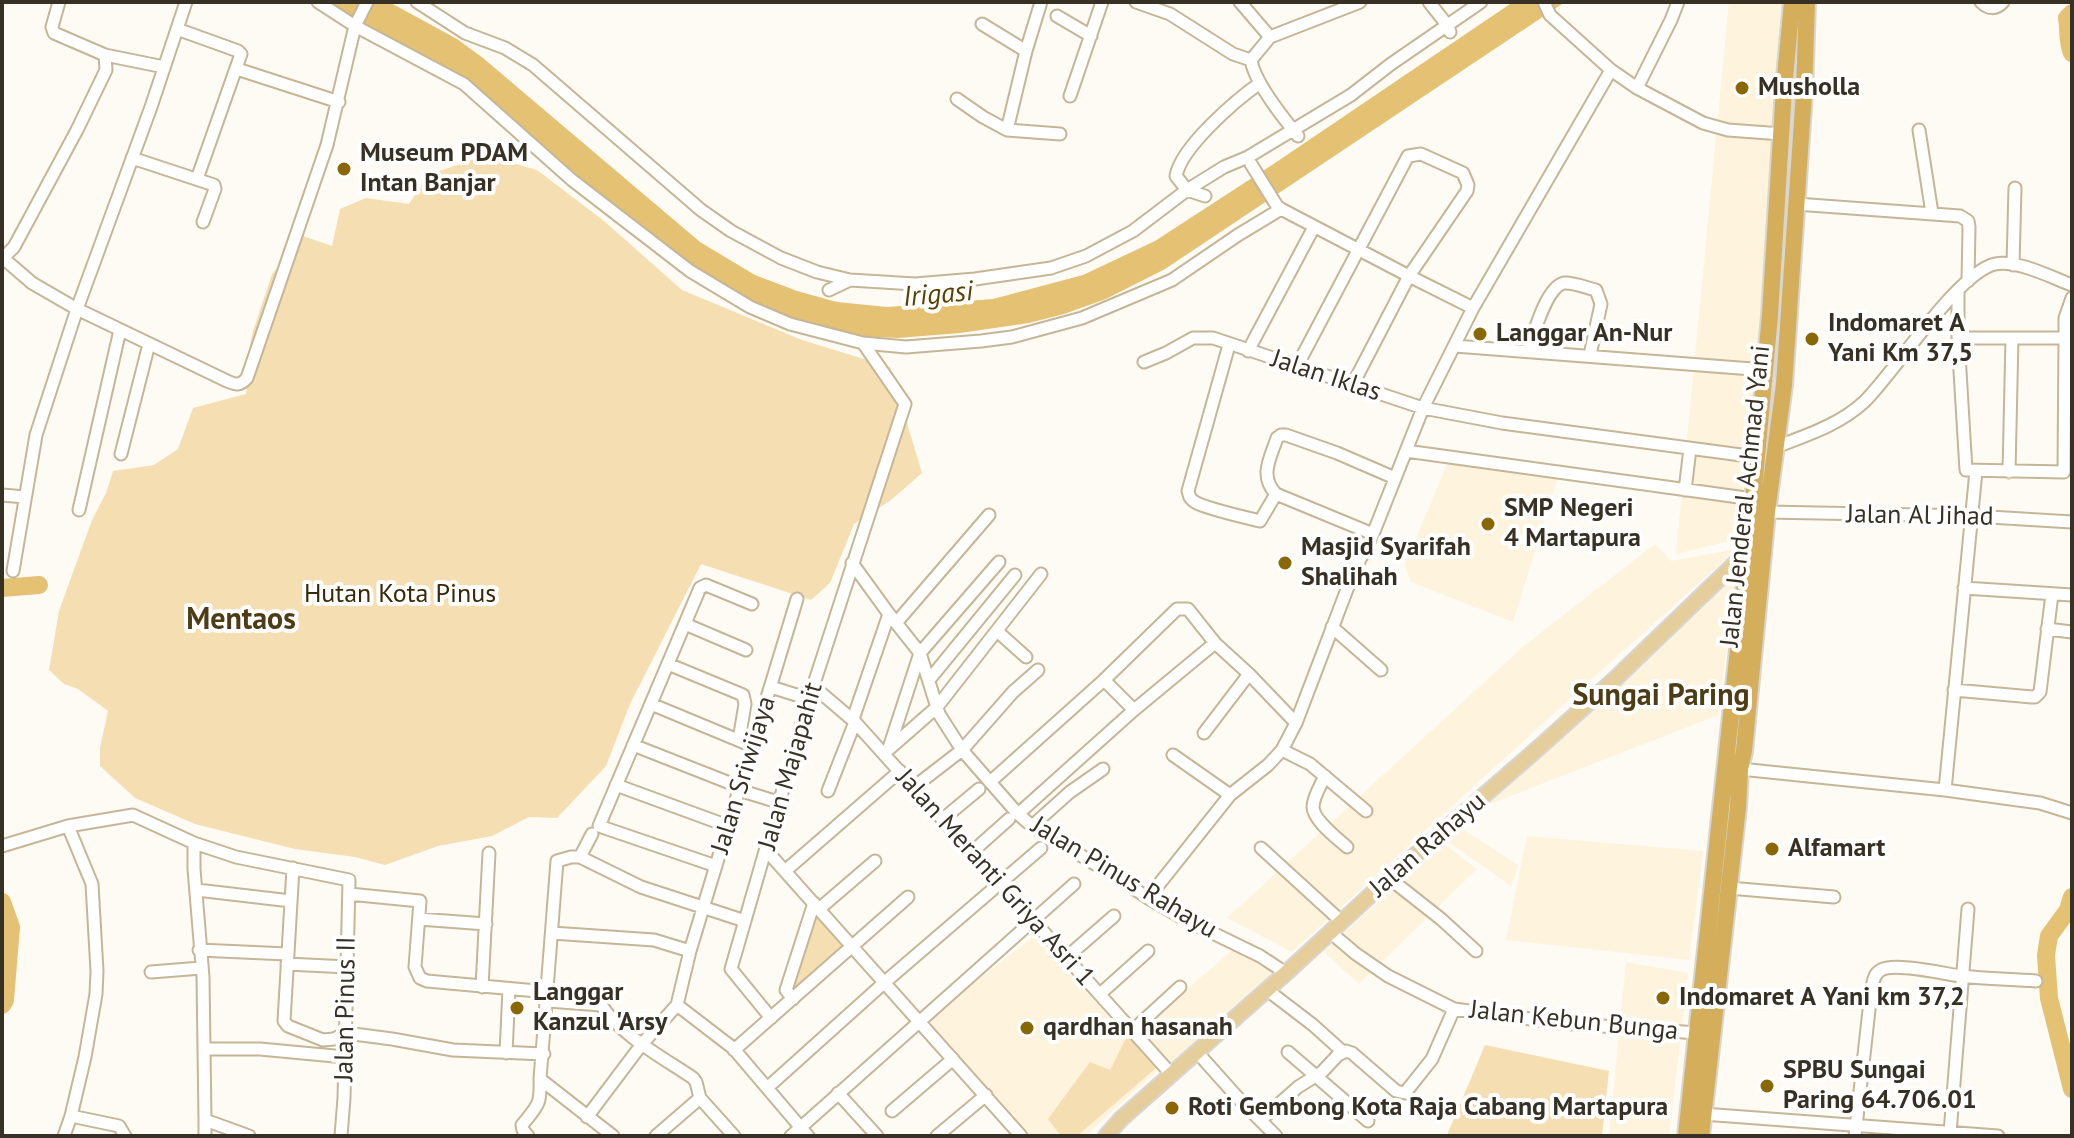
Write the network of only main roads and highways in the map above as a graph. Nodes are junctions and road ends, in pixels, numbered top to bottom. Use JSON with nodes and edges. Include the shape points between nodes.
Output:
{"nodes":[{"id":1,"x":1792,"y":2,"type":"edge"},
{"id":2,"x":1807,"y":2,"type":"edge"},
{"id":3,"x":1770,"y":315,"type":"junction"},
{"id":4,"x":1789,"y":316,"type":"junction"},
{"id":5,"x":1767,"y":350,"type":"junction"},
{"id":6,"x":1786,"y":352,"type":"junction"},
{"id":7,"x":1748,"y":551,"type":"junction"},
{"id":8,"x":1744,"y":666,"type":"junction"},
{"id":9,"x":1741,"y":696,"type":"junction"},
{"id":10,"x":1106,"y":1136,"type":"edge"},
{"id":11,"x":1686,"y":1136,"type":"edge"},
{"id":12,"x":1701,"y":1136,"type":"edge"}],
"edges":[{"from":1,"to":3,"type":"highway","name":"Jalan Jenderal Achmad Yani"},
{"from":2,"to":4,"type":"highway","name":"Jalan Jenderal Achmad Yani"},
{"from":3,"to":4,"type":"highway"},
{"from":3,"to":5,"type":"highway","name":"Jalan Jenderal Achmad Yani"},
{"from":4,"to":6,"type":"highway","name":"Jalan Jenderal Achmad Yani"},
{"from":5,"to":6,"type":"highway"},
{"from":5,"to":7,"type":"highway","name":"Jalan Jenderal Achmad Yani"},
{"from":6,"to":8,"type":"highway","name":"Jalan Jenderal Achmad Yani"},
{"from":7,"to":8,"type":"highway","name":"Jalan Jenderal Achmad Yani"},
{"from":7,"to":10,"type":"main road","name":"Jalan Rahayu","via":[[1615,679]]},
{"from":8,"to":9,"type":"highway","name":"Jalan Jenderal Achmad Yani"},
{"from":9,"to":11,"type":"highway","name":"Jalan Jenderal Achmad Yani"},
{"from":9,"to":12,"type":"highway","name":"Jalan Jenderal Achmad Yani","via":[[1744,751]]}]}
